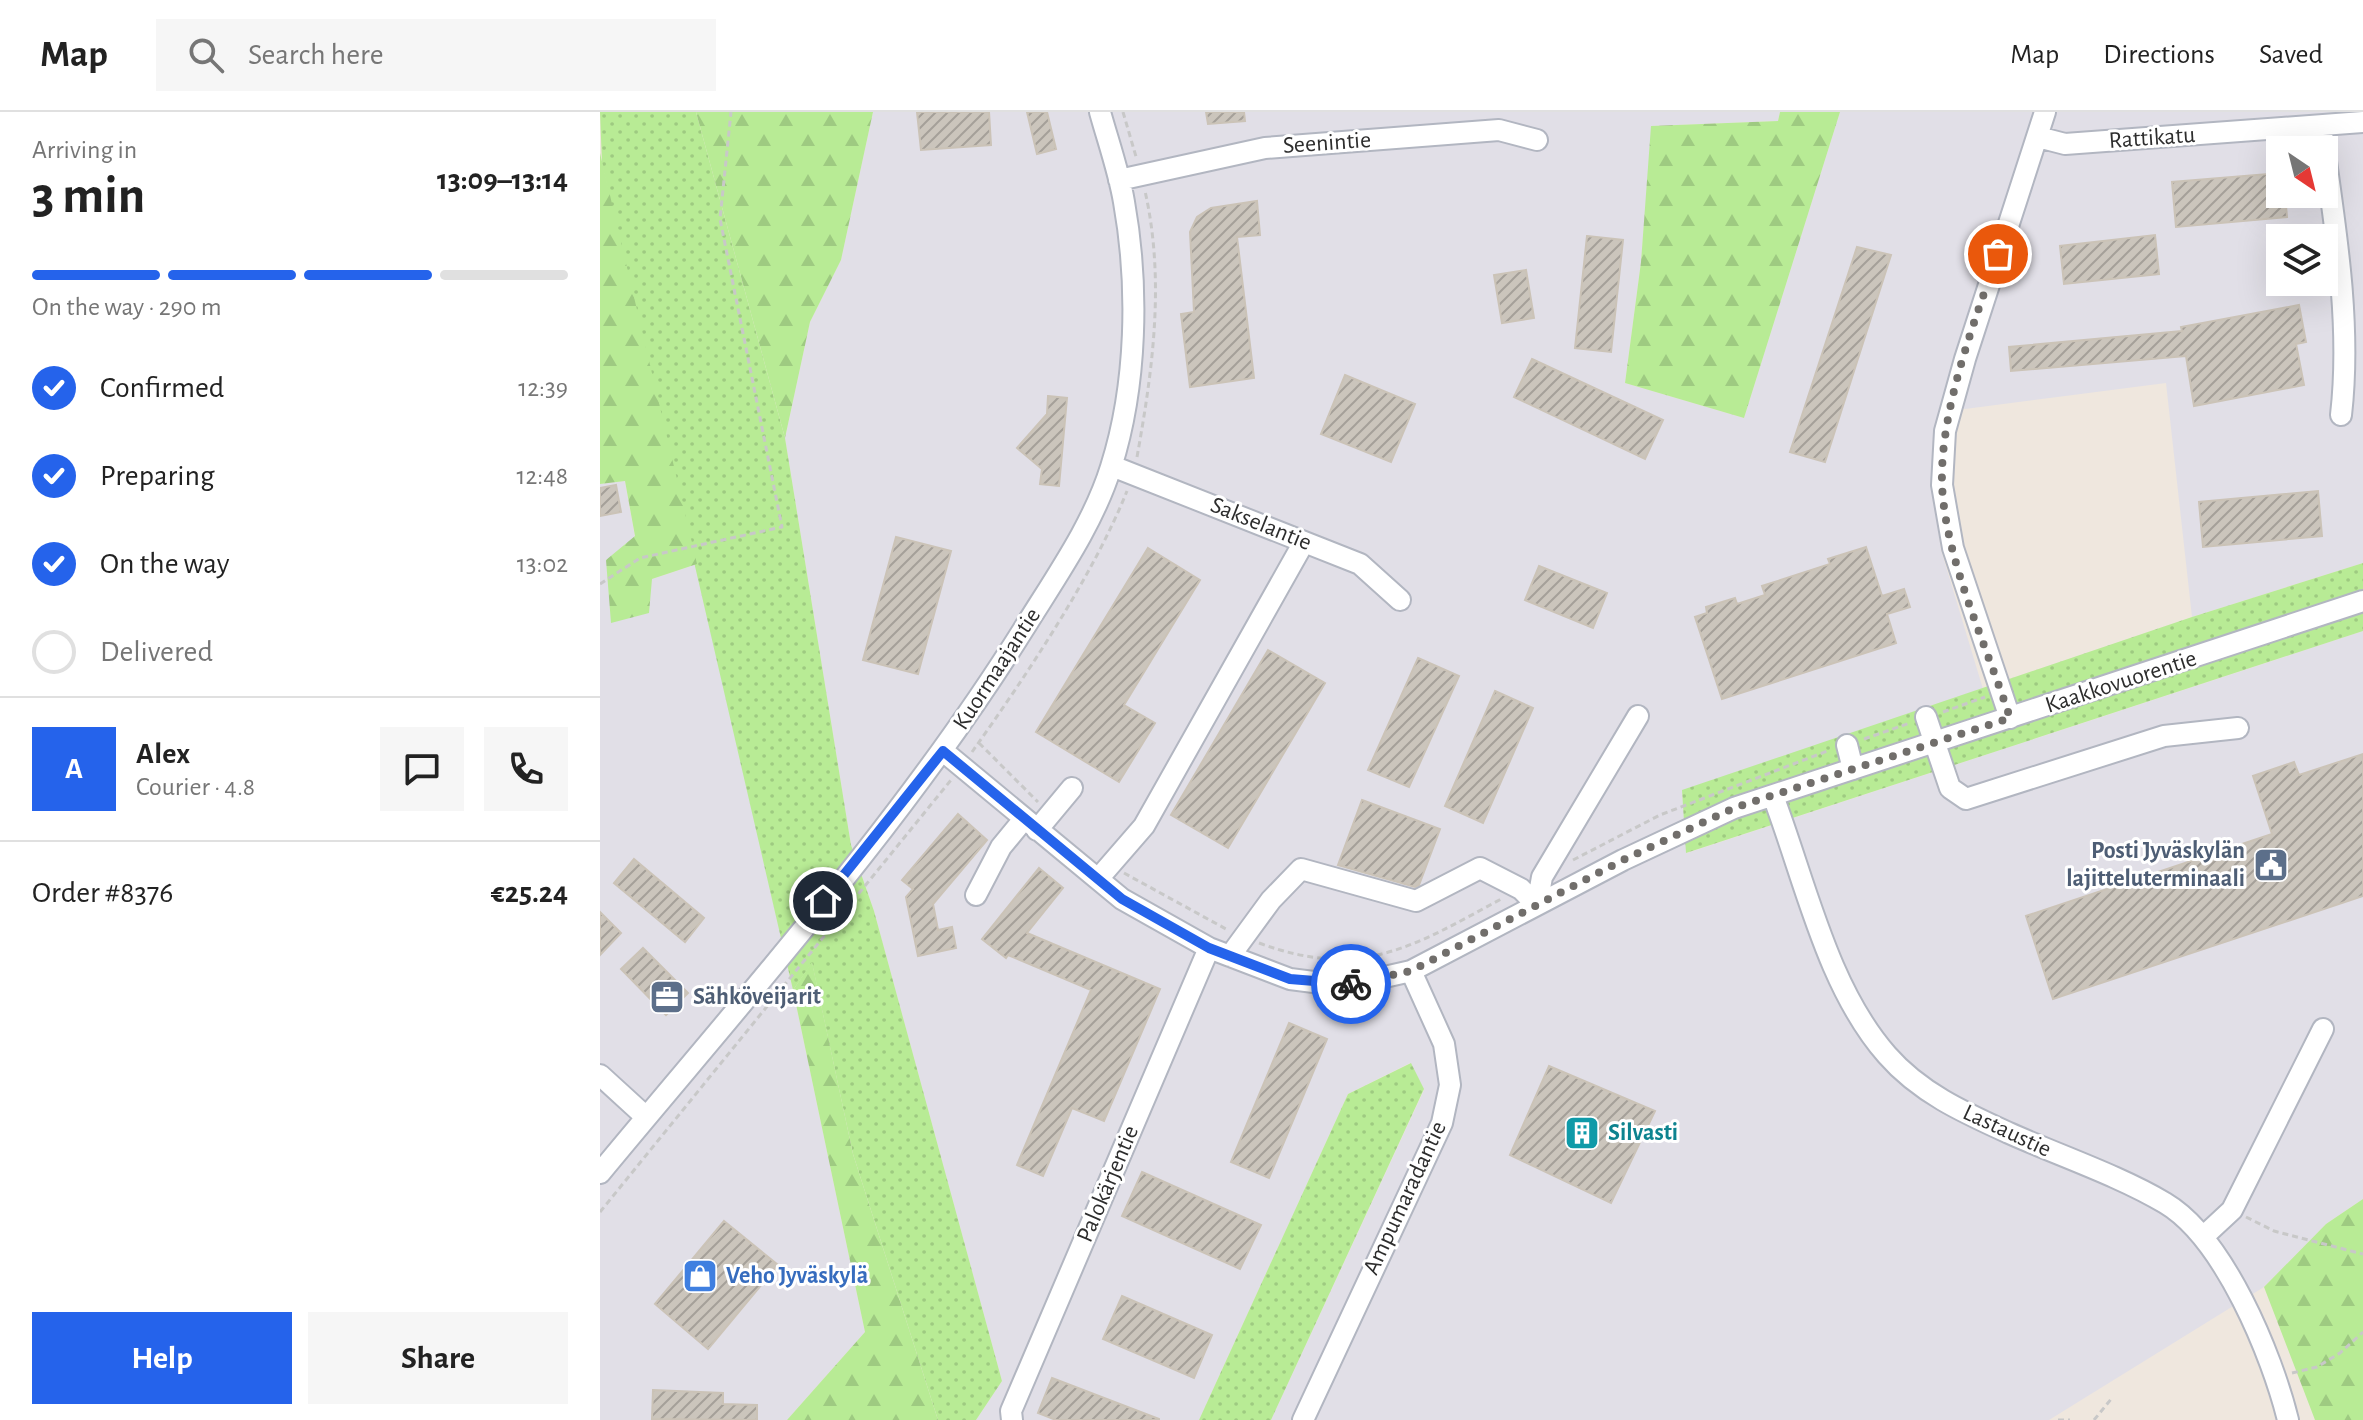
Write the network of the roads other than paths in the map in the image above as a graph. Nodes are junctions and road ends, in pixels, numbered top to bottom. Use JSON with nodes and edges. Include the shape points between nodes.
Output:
{"nodes":[{"id":1,"x":1100,"y":112,"type":"edge"},
{"id":2,"x":2045,"y":112,"type":"edge"},
{"id":3,"x":2363,"y":122,"type":"edge"},
{"id":4,"x":2321,"y":126,"type":"junction"},
{"id":5,"x":2038,"y":137,"type":"junction"},
{"id":6,"x":1537,"y":140,"type":"dead end"},
{"id":7,"x":1119,"y":180,"type":"junction"},
{"id":8,"x":2341,"y":415,"type":"dead end"},
{"id":9,"x":1112,"y":466,"type":"junction"},
{"id":10,"x":1304,"y":542,"type":"junction"},
{"id":11,"x":1400,"y":600,"type":"dead end"},
{"id":12,"x":2363,"y":601,"type":"edge"},
{"id":13,"x":1638,"y":716,"type":"dead end"},
{"id":14,"x":1926,"y":717,"type":"road end"},
{"id":15,"x":2010,"y":718,"type":"junction"},
{"id":16,"x":2238,"y":728,"type":"dead end"},
{"id":17,"x":1935,"y":742,"type":"junction"},
{"id":18,"x":1847,"y":745,"type":"road end"},
{"id":19,"x":943,"y":751,"type":"junction"},
{"id":20,"x":1853,"y":769,"type":"junction"},
{"id":21,"x":1072,"y":788,"type":"dead end"},
{"id":22,"x":1773,"y":796,"type":"junction"},
{"id":23,"x":1038,"y":822,"type":"junction"},
{"id":24,"x":1104,"y":872,"type":"junction"},
{"id":25,"x":976,"y":895,"type":"dead end"},
{"id":26,"x":1537,"y":905,"type":"junction"},
{"id":27,"x":1209,"y":948,"type":"junction"},
{"id":28,"x":1230,"y":956,"type":"junction"},
{"id":29,"x":1411,"y":971,"type":"junction"},
{"id":30,"x":2323,"y":1029,"type":"dead end"},
{"id":31,"x":600,"y":1075,"type":"edge"},
{"id":32,"x":646,"y":1117,"type":"junction"},
{"id":33,"x":600,"y":1173,"type":"edge"},
{"id":34,"x":2204,"y":1236,"type":"junction"},
{"id":35,"x":1012,"y":1420,"type":"edge"},
{"id":36,"x":1303,"y":1420,"type":"edge"},
{"id":37,"x":2288,"y":1420,"type":"edge"}],
"edges":[{"from":1,"to":7,"type":"street","name":"Kuormaajantie"},
{"from":2,"to":5,"type":"street"},
{"from":3,"to":4,"type":"street","name":"Rattikatu"},
{"from":4,"to":5,"type":"street","name":"Rattikatu","via":[[2065,144]]},
{"from":4,"to":8,"type":"street","via":[[2345,378]]},
{"from":5,"to":15,"type":"street","via":[[1945,431],[1942,485],[1953,548]]},
{"from":6,"to":7,"type":"street","name":"Seenintie","via":[[1499,130],[1265,148]]},
{"from":7,"to":9,"type":"street","name":"Kuormaajantie","via":[[1132,293],[1124,402]]},
{"from":9,"to":10,"type":"street","name":"Sakselantie"},
{"from":9,"to":19,"type":"street","name":"Kuormaajantie","via":[[1092,516],[1052,584]]},
{"from":10,"to":11,"type":"street","name":"Sakselantie","via":[[1360,564]]},
{"from":10,"to":24,"type":"street","via":[[1144,826]]},
{"from":12,"to":15,"type":"street","name":"Kaakkovuorentie"},
{"from":13,"to":26,"type":"street","via":[[1542,877]]},
{"from":14,"to":17,"type":"street"},
{"from":15,"to":17,"type":"street","name":"Kaakkovuorentie"},
{"from":16,"to":17,"type":"street","via":[[2164,736],[1966,799],[1950,788]]},
{"from":17,"to":20,"type":"street","name":"Kaakkovuorentie"},
{"from":18,"to":20,"type":"street"},
{"from":19,"to":23,"type":"street","name":"Kaakkovuorentie"},
{"from":19,"to":32,"type":"street","name":"Kuormaajantie"},
{"from":20,"to":22,"type":"street","name":"Kaakkovuorentie"},
{"from":21,"to":23,"type":"street"},
{"from":22,"to":26,"type":"street","name":"Kaakkovuorentie","via":[[1697,824]]},
{"from":22,"to":34,"type":"street","name":"Lastaustie","via":[[1835,970],[1860,1022],[1889,1057],[1962,1112],[2166,1203]]},
{"from":23,"to":24,"type":"street","name":"Kaakkovuorentie"},
{"from":23,"to":25,"type":"street","via":[[1001,847]]},
{"from":24,"to":27,"type":"street","name":"Kaakkovuorentie","via":[[1122,899]]},
{"from":26,"to":28,"type":"street","via":[[1521,889],[1480,868],[1416,901],[1301,869]]},
{"from":26,"to":29,"type":"street","name":"Kaakkovuorentie"},
{"from":27,"to":28,"type":"street","name":"Kaakkovuorentie"},
{"from":27,"to":35,"type":"street","name":"Palokärjentie","via":[[1011,1411]]},
{"from":28,"to":29,"type":"street","name":"Kaakkovuorentie","via":[[1290,979],[1345,986]]},
{"from":29,"to":36,"type":"street","name":"Ampumaradantie","via":[[1444,1044],[1450,1085],[1442,1123]]},
{"from":30,"to":34,"type":"street","via":[[2232,1210]]},
{"from":31,"to":32,"type":"street"},
{"from":32,"to":33,"type":"street","name":"Kuormaajantie"},
{"from":34,"to":37,"type":"street","name":"Lastaustie","via":[[2278,1378]]}]}
